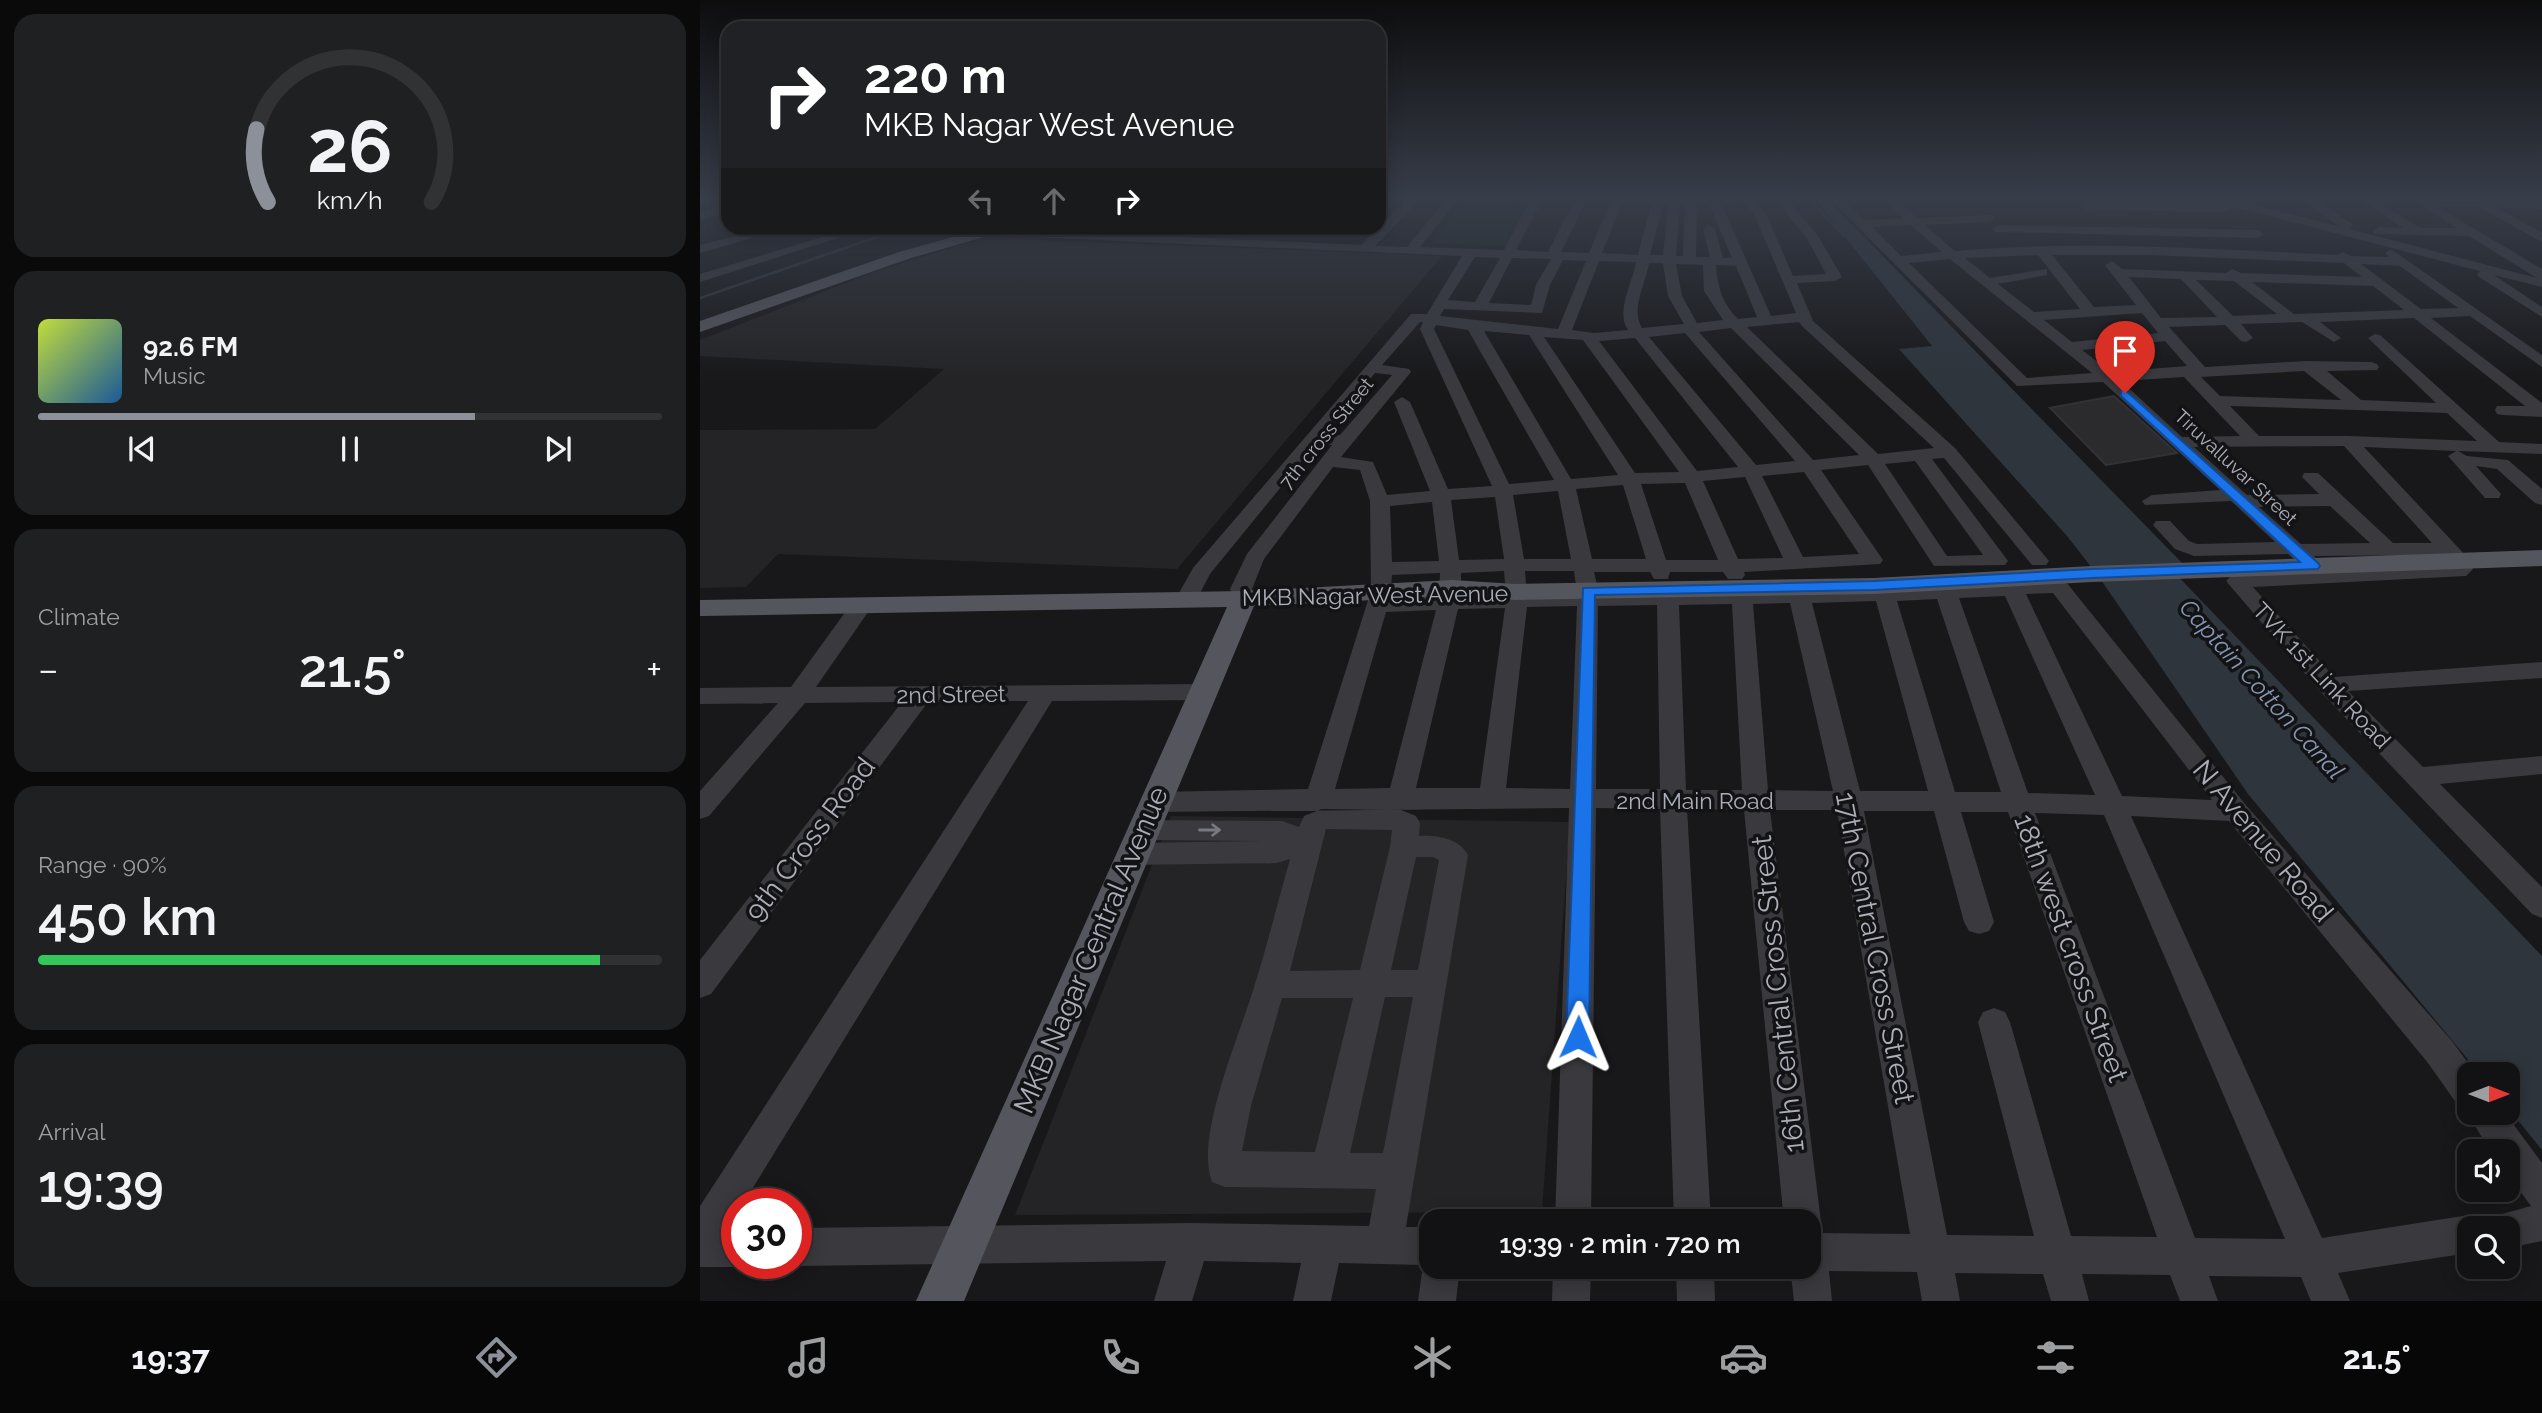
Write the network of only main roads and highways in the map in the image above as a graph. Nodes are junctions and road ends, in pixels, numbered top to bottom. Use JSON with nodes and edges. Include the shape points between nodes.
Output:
{"nodes":[{"id":1,"x":892,"y":260,"type":"edge"},
{"id":2,"x":700,"y":324,"type":"edge"},
{"id":3,"x":2538,"y":561,"type":"edge"},
{"id":4,"x":1244,"y":599,"type":"junction"},
{"id":5,"x":700,"y":608,"type":"edge"},
{"id":6,"x":940,"y":1301,"type":"edge"}],
"edges":[{"from":1,"to":2,"type":"main road"},
{"from":3,"to":4,"type":"main road","name":"MKB Nagar West Avenue","via":[[2301,555],[2202,570],[1756,594],[1667,596],[1586,586],[1516,597],[1450,585]]},
{"from":4,"to":5,"type":"main road","name":"MKB Nagar West Avenue"},
{"from":4,"to":6,"type":"main road","name":"MKB Nagar Central Avenue"}]}
